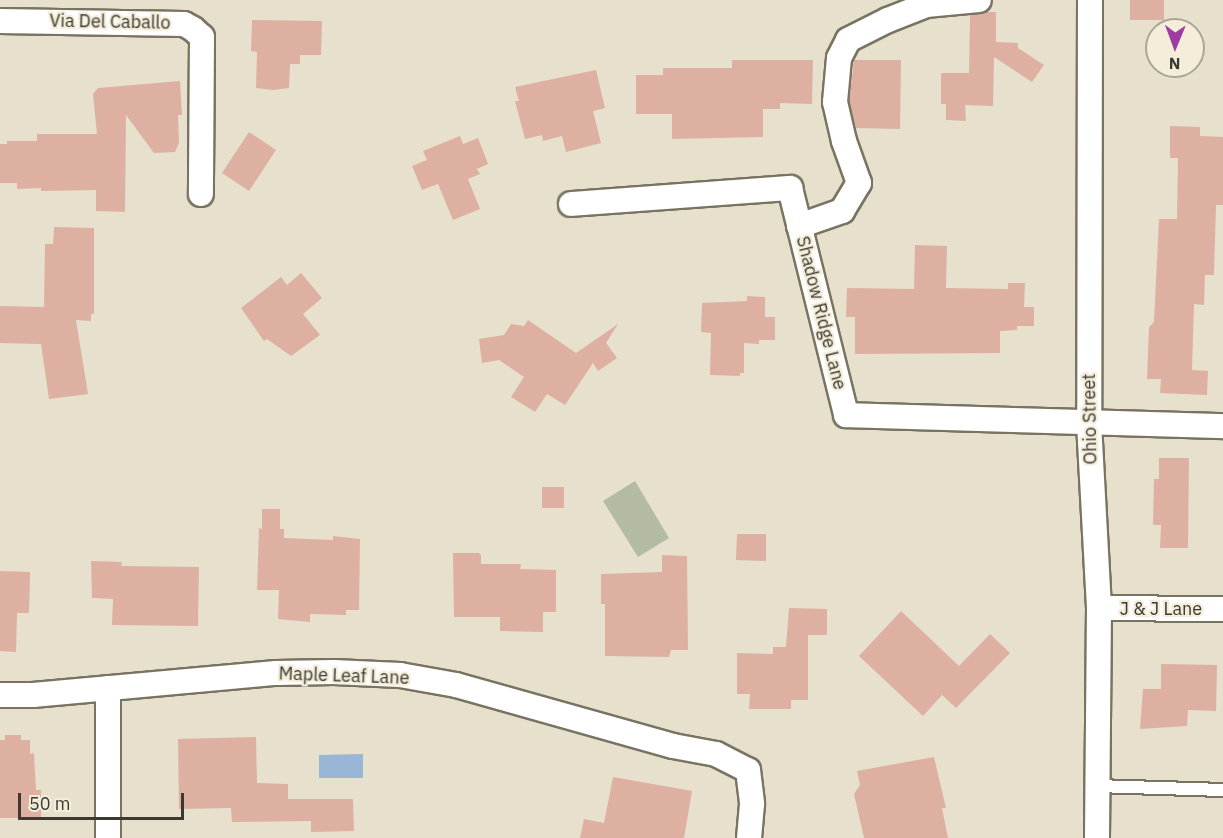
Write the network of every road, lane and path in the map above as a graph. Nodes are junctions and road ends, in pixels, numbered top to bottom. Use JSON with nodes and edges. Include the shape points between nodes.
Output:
{"nodes":[{"id":1,"x":979,"y":0,"type":"edge"},
{"id":2,"x":1090,"y":0,"type":"edge"},
{"id":3,"x":0,"y":21,"type":"edge"},
{"id":4,"x":201,"y":194,"type":"dead end"},
{"id":5,"x":571,"y":204,"type":"dead end"},
{"id":6,"x":799,"y":226,"type":"junction"},
{"id":7,"x":1089,"y":423,"type":"junction"},
{"id":8,"x":1223,"y":426,"type":"edge"},
{"id":9,"x":1099,"y":609,"type":"junction"},
{"id":10,"x":1223,"y":609,"type":"edge"},
{"id":11,"x":108,"y":688,"type":"junction"},
{"id":12,"x":0,"y":694,"type":"edge"},
{"id":13,"x":1096,"y":786,"type":"junction"},
{"id":14,"x":1223,"y":790,"type":"edge"},
{"id":15,"x":108,"y":838,"type":"edge"},
{"id":16,"x":749,"y":838,"type":"edge"},
{"id":17,"x":1097,"y":838,"type":"edge"}],
"edges":[{"from":1,"to":6,"type":"street","via":[[926,5],[848,40],[839,58],[835,102],[859,183],[842,212]]},
{"from":2,"to":7,"type":"street","name":"Ohio Street"},
{"from":3,"to":4,"type":"street","name":"Via Del Caballo","via":[[184,24],[193,29],[202,37]]},
{"from":5,"to":6,"type":"street","name":"Shadow Ridge Lane","via":[[790,188]]},
{"from":6,"to":7,"type":"street","name":"Shadow Ridge Lane","via":[[846,415]]},
{"from":7,"to":8,"type":"street"},
{"from":7,"to":9,"type":"street","name":"Ohio Street"},
{"from":9,"to":10,"type":"street","name":"J & J Lane"},
{"from":9,"to":13,"type":"street","name":"Ohio Street"},
{"from":11,"to":12,"type":"street","name":"Maple Leaf Lane"},
{"from":11,"to":15,"type":"street"},
{"from":11,"to":16,"type":"street","name":"Maple Leaf Lane","via":[[276,673],[334,672],[400,675],[456,685],[673,746],[716,754],[748,770],[752,804]]},
{"from":13,"to":14,"type":"lane"},
{"from":13,"to":17,"type":"street","name":"Ohio Street"}]}
